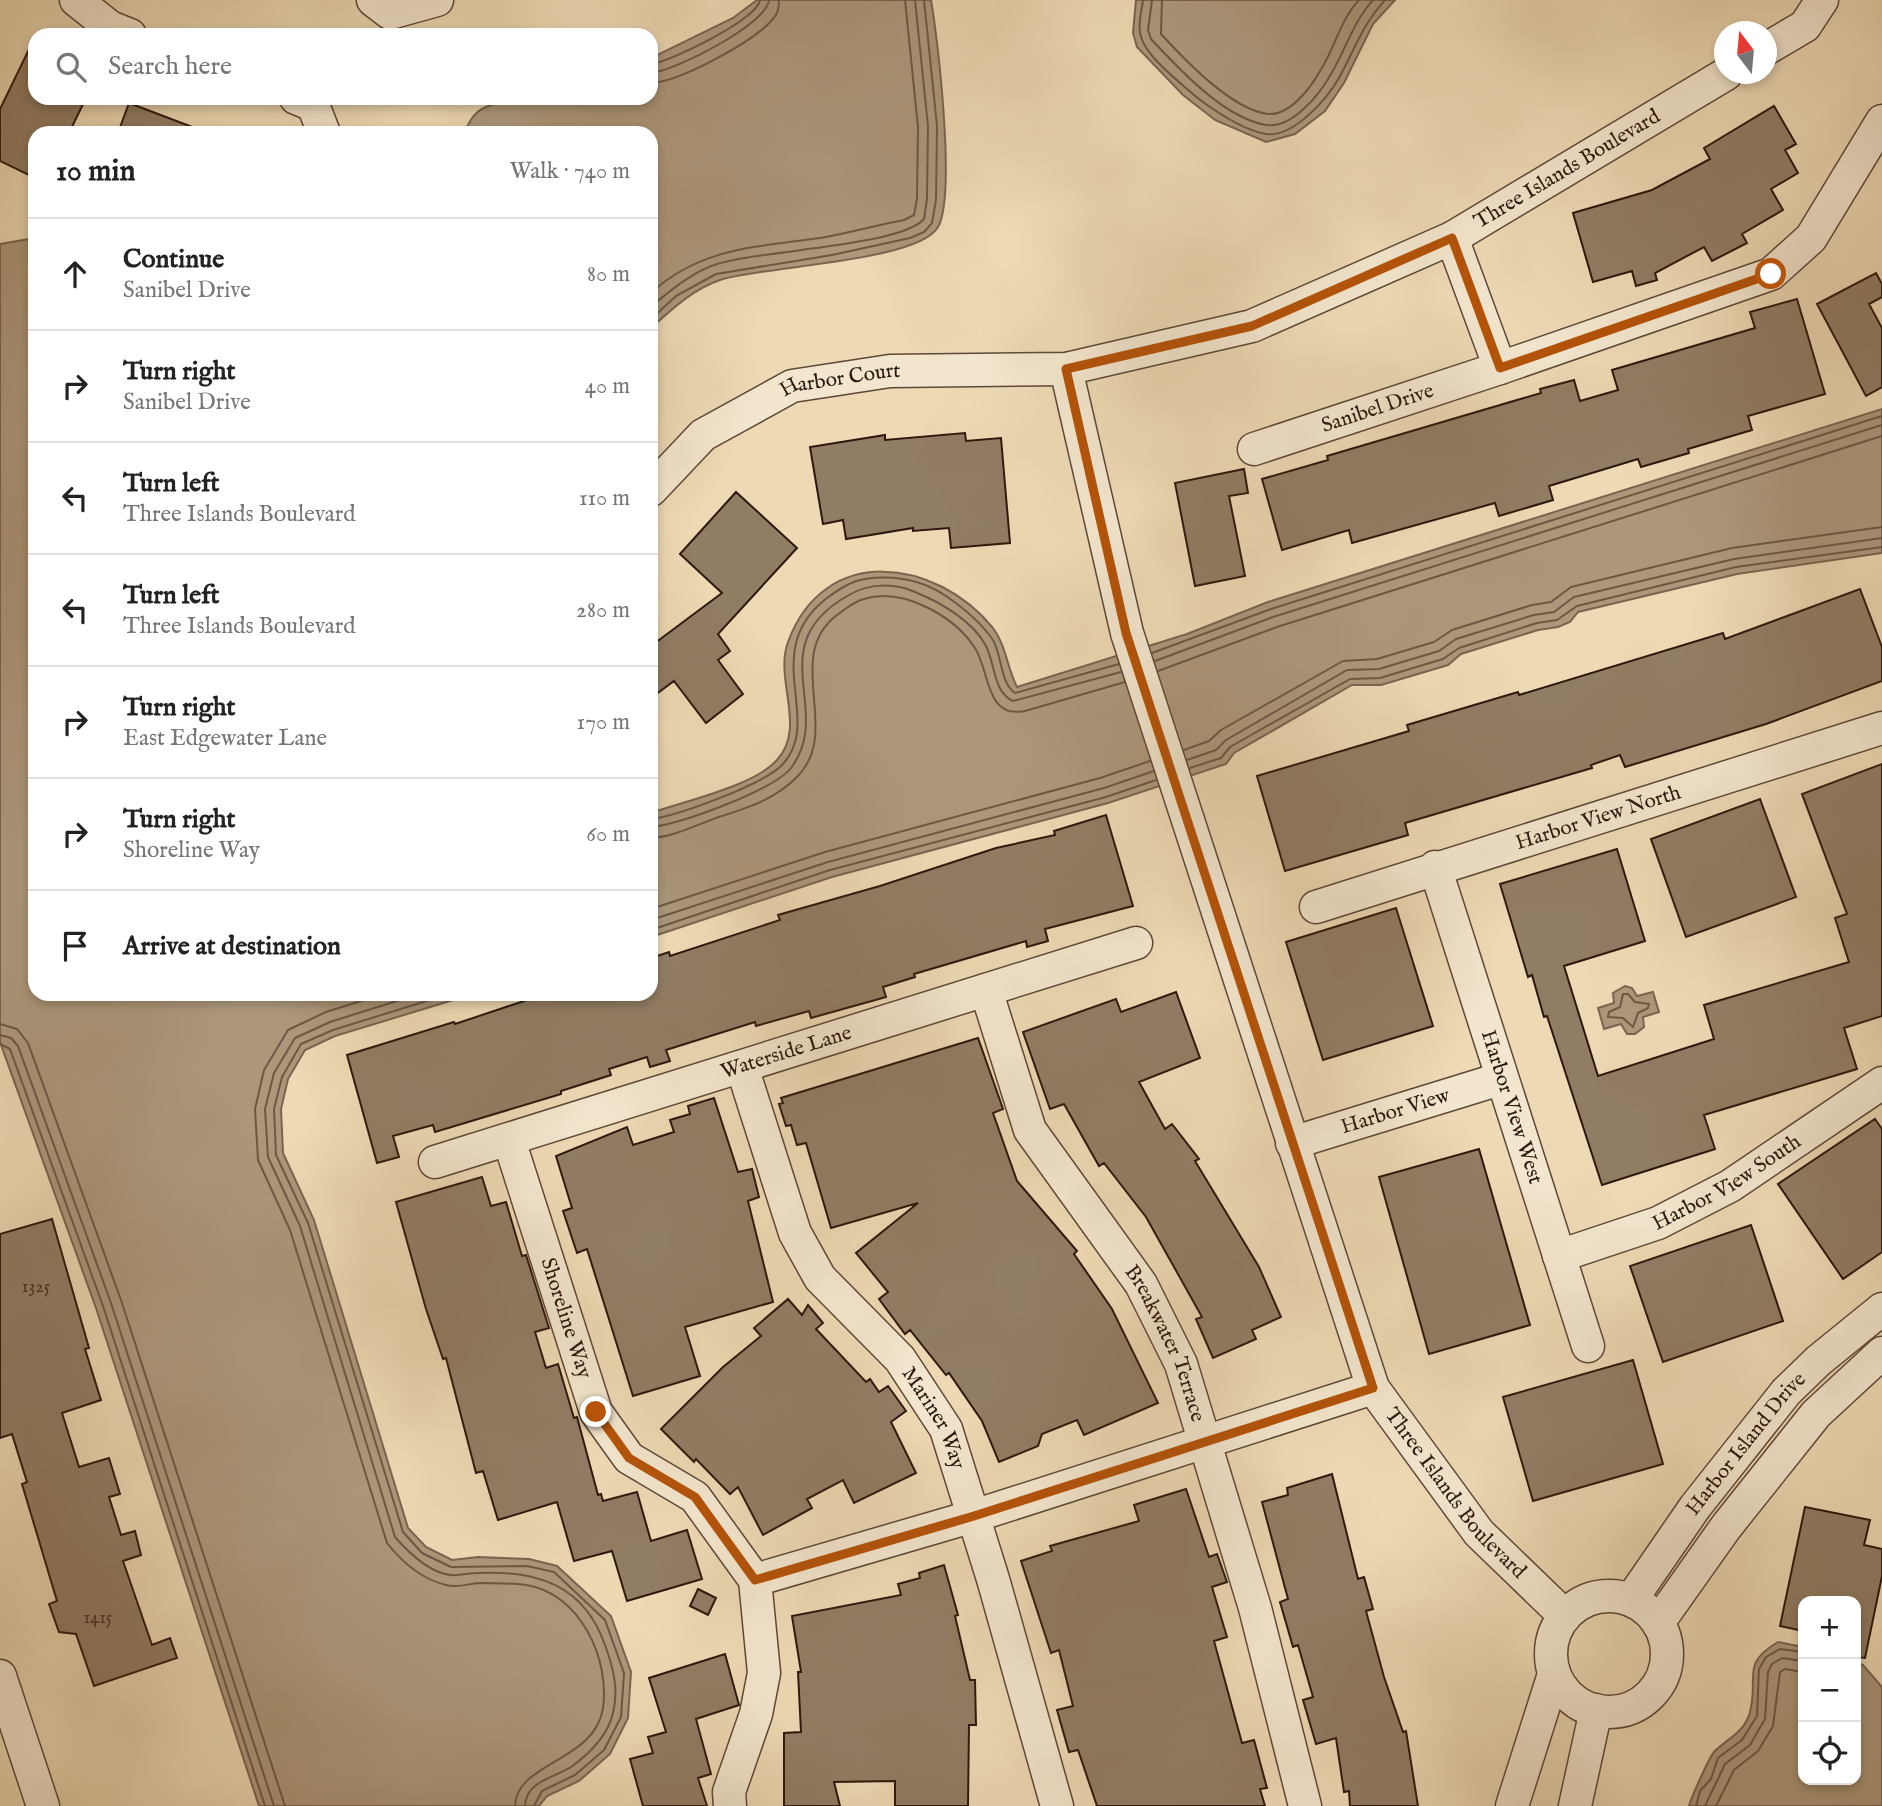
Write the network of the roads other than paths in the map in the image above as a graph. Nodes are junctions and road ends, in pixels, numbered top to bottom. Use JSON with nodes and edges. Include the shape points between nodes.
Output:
{"nodes":[{"id":1,"x":76,"y":0,"type":"edge"},
{"id":2,"x":373,"y":0,"type":"edge"},
{"id":3,"x":438,"y":0,"type":"edge"},
{"id":4,"x":1822,"y":0,"type":"edge"},
{"id":5,"x":112,"y":28,"type":"edge"},
{"id":6,"x":1777,"y":43,"type":"edge"},
{"id":7,"x":1714,"y":81,"type":"edge"},
{"id":8,"x":313,"y":105,"type":"edge"},
{"id":9,"x":1882,"y":121,"type":"edge"},
{"id":10,"x":321,"y":126,"type":"edge"},
{"id":11,"x":1452,"y":238,"type":"junction"},
{"id":12,"x":1500,"y":368,"type":"junction"},
{"id":13,"x":1066,"y":369,"type":"junction"},
{"id":14,"x":1254,"y":449,"type":"dead end"},
{"id":15,"x":658,"y":483,"type":"edge"},
{"id":16,"x":1882,"y":728,"type":"edge"},
{"id":17,"x":1435,"y":867,"type":"junction"},
{"id":18,"x":1316,"y":907,"type":"dead end"},
{"id":19,"x":1136,"y":943,"type":"dead end"},
{"id":20,"x":986,"y":990,"type":"junction"},
{"id":21,"x":742,"y":1067,"type":"junction"},
{"id":22,"x":1500,"y":1079,"type":"junction"},
{"id":23,"x":1882,"y":1083,"type":"edge"},
{"id":24,"x":509,"y":1140,"type":"junction"},
{"id":25,"x":1292,"y":1143,"type":"junction"},
{"id":26,"x":435,"y":1163,"type":"dead end"},
{"id":27,"x":1559,"y":1256,"type":"junction"},
{"id":28,"x":1882,"y":1309,"type":"edge"},
{"id":29,"x":1588,"y":1346,"type":"dead end"},
{"id":30,"x":1882,"y":1353,"type":"edge"},
{"id":31,"x":1373,"y":1388,"type":"junction"},
{"id":32,"x":1203,"y":1441,"type":"junction"},
{"id":33,"x":974,"y":1516,"type":"junction"},
{"id":34,"x":755,"y":1580,"type":"junction"},
{"id":35,"x":1631,"y":1600,"type":"junction"},
{"id":36,"x":1565,"y":1616,"type":"junction"},
{"id":37,"x":1658,"y":1623,"type":"junction"},
{"id":38,"x":1554,"y":1674,"type":"junction"},
{"id":39,"x":0,"y":1676,"type":"edge"},
{"id":40,"x":1596,"y":1710,"type":"junction"},
{"id":41,"x":43,"y":1806,"type":"edge"},
{"id":42,"x":730,"y":1806,"type":"edge"},
{"id":43,"x":1057,"y":1806,"type":"edge"},
{"id":44,"x":1305,"y":1806,"type":"edge"},
{"id":45,"x":1512,"y":1806,"type":"edge"},
{"id":46,"x":1575,"y":1806,"type":"edge"}],
"edges":[{"from":1,"to":5,"type":"street"},
{"from":2,"to":3,"type":"street","via":[[390,13]]},
{"from":4,"to":6,"type":"street","via":[[1805,26]]},
{"from":7,"to":11,"type":"street","name":"Three Islands Boulevard"},
{"from":8,"to":10,"type":"street"},
{"from":9,"to":12,"type":"street","name":"Sanibel Drive","via":[[1811,238],[1771,274]]},
{"from":11,"to":12,"type":"street"},
{"from":11,"to":13,"type":"street","name":"Three Islands Boulevard","via":[[1252,326]]},
{"from":12,"to":14,"type":"street","name":"Sanibel Drive"},
{"from":13,"to":15,"type":"street","name":"Harbor Court","via":[[890,370],[792,386],[703,435]]},
{"from":13,"to":25,"type":"street","name":"Three Islands Boulevard","via":[[1126,633]]},
{"from":16,"to":17,"type":"street","name":"Harbor View North"},
{"from":17,"to":18,"type":"street","name":"Harbor View North"},
{"from":17,"to":22,"type":"street","name":"Harbor View West"},
{"from":19,"to":20,"type":"street","name":"Waterside Lane"},
{"from":20,"to":21,"type":"street","name":"Waterside Lane"},
{"from":20,"to":32,"type":"street","name":"Breakwater Terrace","via":[[1030,1130],[1141,1284],[1181,1364]]},
{"from":21,"to":24,"type":"street","name":"Waterside Lane"},
{"from":21,"to":33,"type":"street","name":"Mariner Way","via":[[795,1233],[820,1278],[900,1359],[946,1429]]},
{"from":22,"to":25,"type":"street","name":"Harbor View"},
{"from":22,"to":27,"type":"street","name":"Harbor View West"},
{"from":23,"to":27,"type":"street","name":"Harbor View South","via":[[1730,1186],[1658,1223]]},
{"from":24,"to":26,"type":"street","name":"Waterside Lane"},
{"from":24,"to":34,"type":"street","name":"Shoreline Way","via":[[596,1412],[629,1458],[695,1497]]},
{"from":25,"to":31,"type":"street","name":"Three Islands Boulevard"},
{"from":27,"to":29,"type":"street","name":"Harbor View West"},
{"from":28,"to":35,"type":"street","name":"Harbor Island Drive","via":[[1786,1392],[1695,1507]]},
{"from":30,"to":37,"type":"street","name":"Harbor Island Drive","via":[[1816,1414],[1726,1527]]},
{"from":31,"to":32,"type":"street"},
{"from":31,"to":36,"type":"street","name":"Three Islands Boulevard","via":[[1479,1534]]},
{"from":32,"to":33,"type":"street"},
{"from":32,"to":44,"type":"street","name":"Breakwater Terrace","via":[[1255,1608]]},
{"from":33,"to":34,"type":"street"},
{"from":33,"to":43,"type":"street","name":"Mariner Way"},
{"from":34,"to":42,"type":"street","via":[[764,1673],[756,1714],[729,1792]]},
{"from":35,"to":36,"type":"street","via":[[1596,1597]]},
{"from":35,"to":37,"type":"street"},
{"from":36,"to":38,"type":"street","via":[[1551,1643]]},
{"from":37,"to":40,"type":"street","via":[[1666,1642],[1661,1680],[1634,1706]]},
{"from":38,"to":40,"type":"street","via":[[1571,1697]]},
{"from":38,"to":45,"type":"street"},
{"from":39,"to":41,"type":"street"},
{"from":40,"to":46,"type":"street"}]}
